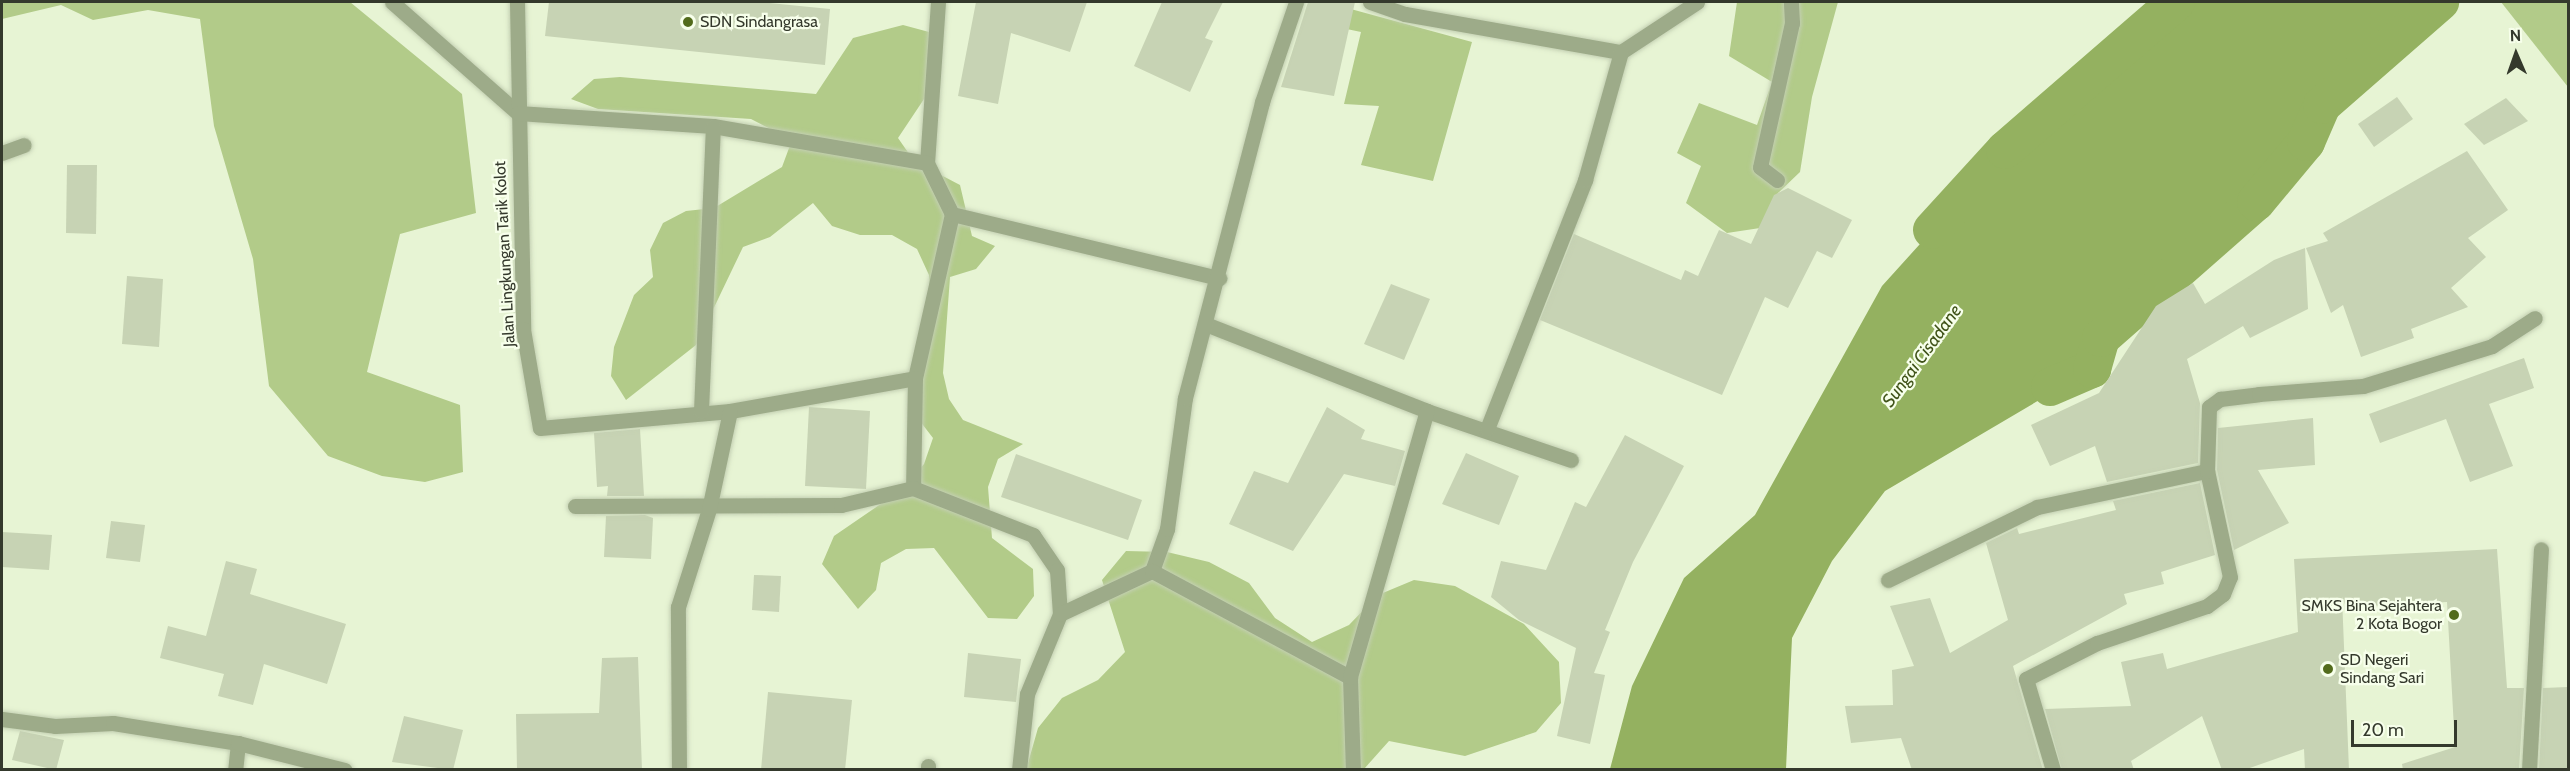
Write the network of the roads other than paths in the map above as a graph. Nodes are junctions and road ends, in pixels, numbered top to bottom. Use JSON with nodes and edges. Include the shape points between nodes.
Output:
{"nodes":[{"id":1,"x":392,"y":2,"type":"edge"},
{"id":2,"x":517,"y":2,"type":"edge"},
{"id":3,"x":938,"y":2,"type":"edge"},
{"id":4,"x":1296,"y":2,"type":"edge"},
{"id":5,"x":1370,"y":2,"type":"edge"},
{"id":6,"x":1697,"y":2,"type":"edge"},
{"id":7,"x":1791,"y":2,"type":"edge"},
{"id":8,"x":1621,"y":52,"type":"junction"},
{"id":9,"x":518,"y":113,"type":"junction"},
{"id":10,"x":712,"y":126,"type":"junction"},
{"id":11,"x":24,"y":146,"type":"dead end"},
{"id":12,"x":2,"y":153,"type":"edge"},
{"id":13,"x":927,"y":162,"type":"junction"},
{"id":14,"x":1777,"y":180,"type":"dead end"},
{"id":15,"x":952,"y":214,"type":"junction"},
{"id":16,"x":1219,"y":278,"type":"junction"},
{"id":17,"x":2535,"y":318,"type":"dead end"},
{"id":18,"x":1208,"y":325,"type":"junction"},
{"id":19,"x":915,"y":378,"type":"junction"},
{"id":20,"x":701,"y":411,"type":"junction"},
{"id":21,"x":730,"y":411,"type":"junction"},
{"id":22,"x":1427,"y":411,"type":"junction"},
{"id":23,"x":1487,"y":429,"type":"junction"},
{"id":24,"x":1571,"y":460,"type":"dead end"},
{"id":25,"x":2206,"y":471,"type":"junction"},
{"id":26,"x":913,"y":488,"type":"junction"},
{"id":27,"x":575,"y":506,"type":"dead end"},
{"id":28,"x":709,"y":509,"type":"junction"},
{"id":29,"x":2541,"y":549,"type":"dead end"},
{"id":30,"x":1152,"y":571,"type":"junction"},
{"id":31,"x":1888,"y":580,"type":"dead end"},
{"id":32,"x":1060,"y":614,"type":"junction"},
{"id":33,"x":1350,"y":677,"type":"junction"},
{"id":34,"x":2,"y":719,"type":"edge"},
{"id":35,"x":238,"y":743,"type":"junction"},
{"id":36,"x":235,"y":770,"type":"edge"},
{"id":37,"x":345,"y":770,"type":"edge"},
{"id":38,"x":679,"y":770,"type":"edge"},
{"id":39,"x":1019,"y":770,"type":"edge"},
{"id":40,"x":1353,"y":770,"type":"edge"},
{"id":41,"x":2053,"y":770,"type":"edge"},
{"id":42,"x":2529,"y":770,"type":"edge"}],
"edges":[{"from":1,"to":9,"type":"street"},
{"from":2,"to":9,"type":"street","name":"Jalan Lingkungan Tarik Kolot"},
{"from":3,"to":13,"type":"street"},
{"from":4,"to":16,"type":"street","via":[[1262,102]]},
{"from":5,"to":8,"type":"street","via":[[1405,14]]},
{"from":6,"to":8,"type":"street"},
{"from":7,"to":14,"type":"street","via":[[1792,23],[1760,166]]},
{"from":8,"to":23,"type":"street","via":[[1585,180]]},
{"from":9,"to":10,"type":"street"},
{"from":9,"to":20,"type":"street","name":"Jalan Lingkungan Tarik Kolot","via":[[523,329],[540,428]]},
{"from":10,"to":13,"type":"street"},
{"from":10,"to":20,"type":"street"},
{"from":11,"to":12,"type":"street"},
{"from":13,"to":15,"type":"street"},
{"from":15,"to":16,"type":"street"},
{"from":15,"to":19,"type":"street"},
{"from":16,"to":18,"type":"street"},
{"from":17,"to":25,"type":"street","via":[[2492,346],[2363,386],[2220,399],[2209,406],[2206,420]]},
{"from":18,"to":22,"type":"street"},
{"from":18,"to":30,"type":"street","via":[[1185,398],[1167,529]]},
{"from":19,"to":21,"type":"street"},
{"from":19,"to":26,"type":"street"},
{"from":20,"to":21,"type":"street"},
{"from":21,"to":28,"type":"street"},
{"from":22,"to":23,"type":"street"},
{"from":22,"to":33,"type":"street"},
{"from":23,"to":24,"type":"street"},
{"from":25,"to":31,"type":"street","via":[[2037,507]]},
{"from":25,"to":41,"type":"street","via":[[2230,563],[2223,594],[2206,606],[2097,643],[2026,679]]},
{"from":26,"to":28,"type":"street","via":[[841,505]]},
{"from":26,"to":32,"type":"street","via":[[1033,535],[1057,570]]},
{"from":27,"to":28,"type":"street"},
{"from":28,"to":38,"type":"street","via":[[678,607]]},
{"from":29,"to":42,"type":"street"},
{"from":30,"to":32,"type":"street"},
{"from":30,"to":33,"type":"street"},
{"from":32,"to":39,"type":"street","via":[[1027,694]]},
{"from":33,"to":40,"type":"street"},
{"from":34,"to":35,"type":"street","via":[[55,726],[112,723]]},
{"from":35,"to":36,"type":"street"},
{"from":35,"to":37,"type":"street"}]}
